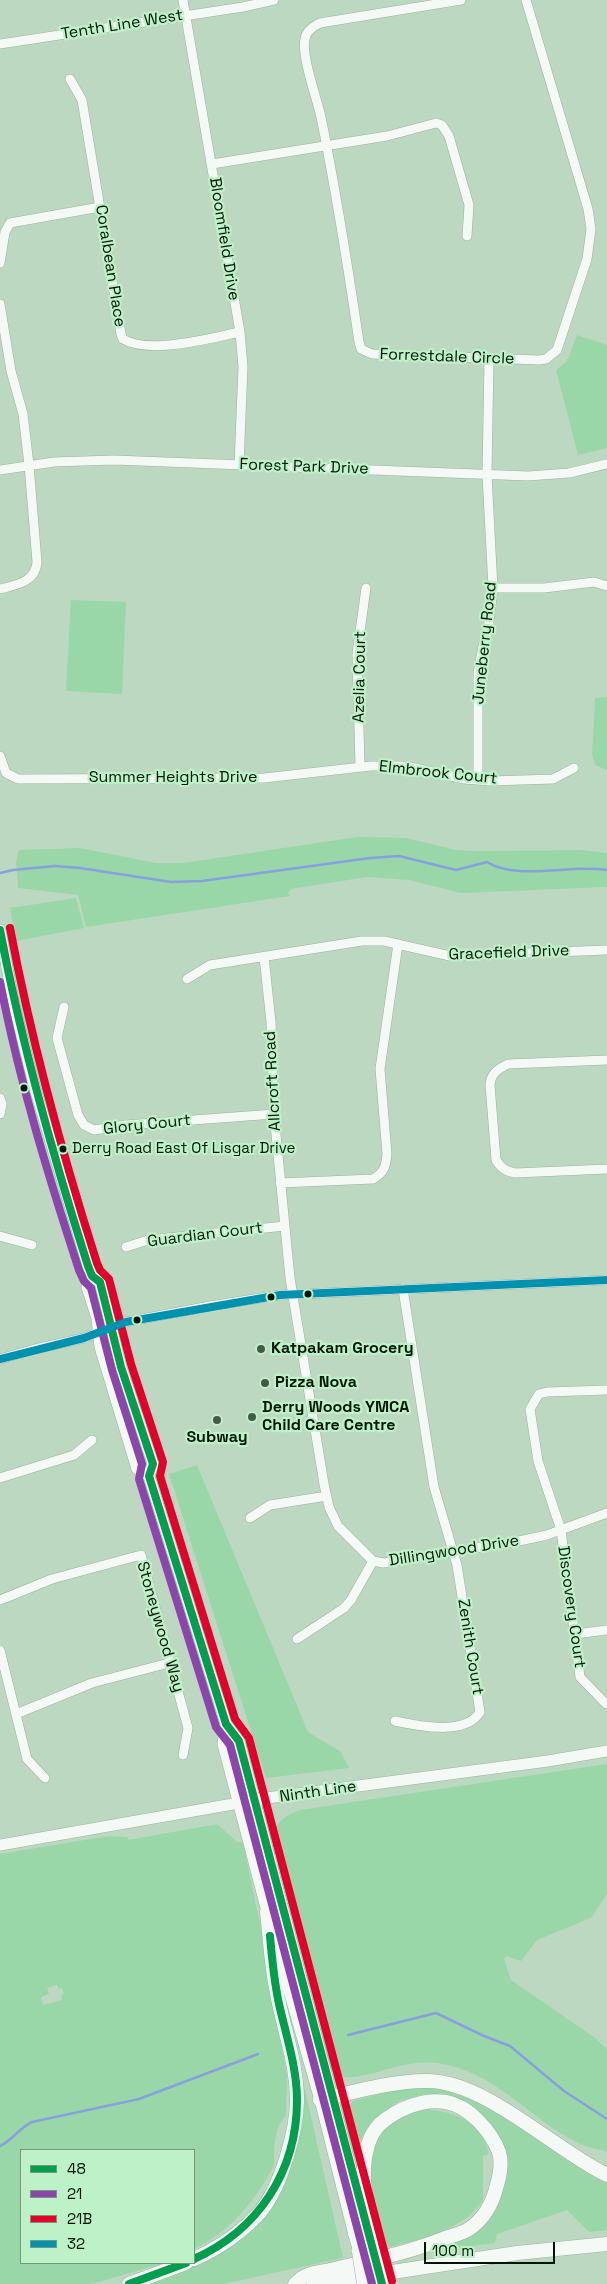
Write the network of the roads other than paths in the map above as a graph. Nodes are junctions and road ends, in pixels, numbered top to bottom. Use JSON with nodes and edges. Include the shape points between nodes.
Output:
{"nodes":[{"id":1,"x":183,"y":0,"type":"edge"},
{"id":2,"x":274,"y":0,"type":"edge"},
{"id":3,"x":461,"y":0,"type":"edge"},
{"id":4,"x":526,"y":0,"type":"edge"},
{"id":5,"x":186,"y":14,"type":"junction"},
{"id":6,"x":0,"y":44,"type":"edge"},
{"id":7,"x":70,"y":79,"type":"dead end"},
{"id":8,"x":327,"y":145,"type":"junction"},
{"id":9,"x":212,"y":164,"type":"junction"},
{"id":10,"x":100,"y":207,"type":"junction"},
{"id":11,"x":467,"y":236,"type":"dead end"},
{"id":12,"x":0,"y":263,"type":"edge"},
{"id":13,"x":0,"y":304,"type":"edge"},
{"id":14,"x":240,"y":332,"type":"junction"},
{"id":15,"x":3,"y":338,"type":"edge"},
{"id":16,"x":489,"y":358,"type":"junction"},
{"id":17,"x":607,"y":464,"type":"edge"},
{"id":18,"x":30,"y":465,"type":"junction"},
{"id":19,"x":239,"y":465,"type":"junction"},
{"id":20,"x":0,"y":470,"type":"edge"},
{"id":21,"x":487,"y":475,"type":"junction"},
{"id":22,"x":607,"y":586,"type":"edge"},
{"id":23,"x":366,"y":588,"type":"dead end"},
{"id":24,"x":493,"y":588,"type":"junction"},
{"id":25,"x":0,"y":589,"type":"edge"},
{"id":26,"x":0,"y":756,"type":"edge"},
{"id":27,"x":360,"y":766,"type":"junction"},
{"id":28,"x":574,"y":768,"type":"dead end"},
{"id":29,"x":478,"y":780,"type":"junction"},
{"id":30,"x":0,"y":930,"type":"edge"},
{"id":31,"x":398,"y":944,"type":"junction"},
{"id":32,"x":607,"y":950,"type":"edge"},
{"id":33,"x":264,"y":957,"type":"junction"},
{"id":34,"x":187,"y":980,"type":"dead end"},
{"id":35,"x":64,"y":1007,"type":"dead end"},
{"id":36,"x":607,"y":1060,"type":"edge"},
{"id":37,"x":0,"y":1098,"type":"edge"},
{"id":38,"x":0,"y":1114,"type":"edge"},
{"id":39,"x":274,"y":1114,"type":"junction"},
{"id":40,"x":607,"y":1169,"type":"edge"},
{"id":41,"x":280,"y":1183,"type":"junction"},
{"id":42,"x":284,"y":1226,"type":"junction"},
{"id":43,"x":0,"y":1236,"type":"edge"},
{"id":44,"x":32,"y":1245,"type":"dead end"},
{"id":45,"x":126,"y":1247,"type":"dead end"},
{"id":46,"x":92,"y":1276,"type":"junction"},
{"id":47,"x":607,"y":1280,"type":"edge"},
{"id":48,"x":403,"y":1289,"type":"junction"},
{"id":49,"x":293,"y":1294,"type":"junction"},
{"id":50,"x":112,"y":1327,"type":"junction"},
{"id":51,"x":99,"y":1332,"type":"junction"},
{"id":52,"x":0,"y":1360,"type":"edge"},
{"id":53,"x":607,"y":1390,"type":"edge"},
{"id":54,"x":92,"y":1440,"type":"dead end"},
{"id":55,"x":149,"y":1476,"type":"junction"},
{"id":56,"x":0,"y":1478,"type":"edge"},
{"id":57,"x":327,"y":1496,"type":"junction"},
{"id":58,"x":607,"y":1513,"type":"edge"},
{"id":59,"x":250,"y":1518,"type":"dead end"},
{"id":60,"x":560,"y":1530,"type":"junction"},
{"id":61,"x":453,"y":1552,"type":"junction"},
{"id":62,"x":373,"y":1561,"type":"junction"},
{"id":63,"x":0,"y":1600,"type":"edge"},
{"id":64,"x":607,"y":1630,"type":"edge"},
{"id":65,"x":575,"y":1634,"type":"junction"},
{"id":66,"x":297,"y":1639,"type":"dead end"},
{"id":67,"x":0,"y":1650,"type":"edge"},
{"id":68,"x":169,"y":1663,"type":"junction"},
{"id":69,"x":606,"y":1704,"type":"edge"},
{"id":70,"x":16,"y":1714,"type":"junction"},
{"id":71,"x":395,"y":1721,"type":"dead end"},
{"id":72,"x":226,"y":1724,"type":"junction"},
{"id":73,"x":607,"y":1751,"type":"edge"},
{"id":74,"x":182,"y":1755,"type":"dead end"},
{"id":75,"x":45,"y":1778,"type":"dead end"},
{"id":76,"x":253,"y":1800,"type":"junction"},
{"id":77,"x":239,"y":1803,"type":"junction"},
{"id":78,"x":0,"y":1845,"type":"edge"},
{"id":79,"x":267,"y":1912,"type":"junction"},
{"id":80,"x":326,"y":2099,"type":"junction"},
{"id":81,"x":607,"y":2175,"type":"edge"},
{"id":82,"x":371,"y":2229,"type":"junction"},
{"id":83,"x":607,"y":2244,"type":"edge"},
{"id":84,"x":359,"y":2251,"type":"joint"},
{"id":85,"x":195,"y":2259,"type":"edge"},
{"id":86,"x":183,"y":2264,"type":"edge"},
{"id":87,"x":128,"y":2284,"type":"edge"},
{"id":88,"x":295,"y":2284,"type":"edge"},
{"id":89,"x":314,"y":2284,"type":"edge"},
{"id":90,"x":366,"y":2284,"type":"edge"},
{"id":91,"x":382,"y":2284,"type":"edge"},
{"id":92,"x":390,"y":2284,"type":"edge"}],
"edges":[{"from":1,"to":5,"type":"street","name":"Bloomfield Drive"},
{"from":2,"to":5,"type":"street","name":"Tenth Line West"},
{"from":3,"to":8,"type":"street","name":"Forrestdale Circle","via":[[320,23],[309,31],[305,47]]},
{"from":4,"to":16,"type":"street","name":"Forrestdale Circle","via":[[588,209],[590,244],[560,342],[553,355],[539,360]]},
{"from":5,"to":6,"type":"street","name":"Tenth Line West"},
{"from":5,"to":9,"type":"street","name":"Bloomfield Drive"},
{"from":7,"to":10,"type":"street","name":"Coralbean Place","via":[[82,100]]},
{"from":8,"to":9,"type":"street"},
{"from":8,"to":11,"type":"street","via":[[388,136],[436,122],[442,125],[449,136],[469,206]]},
{"from":8,"to":16,"type":"street","name":"Forrestdale Circle","via":[[361,349],[372,354]]},
{"from":9,"to":14,"type":"street","name":"Bloomfield Drive"},
{"from":10,"to":12,"type":"street","via":[[10,223],[5,232]]},
{"from":10,"to":14,"type":"street","name":"Coralbean Place","via":[[123,340],[158,345]]},
{"from":13,"to":15,"type":"street"},
{"from":14,"to":19,"type":"street","name":"Bloomfield Drive","via":[[243,368]]},
{"from":15,"to":18,"type":"street","via":[[23,414]]},
{"from":16,"to":21,"type":"street","name":"Juneberry Road"},
{"from":17,"to":21,"type":"street","name":"Forest Park Drive","via":[[555,475]]},
{"from":18,"to":19,"type":"street","name":"Forest Park Drive","via":[[114,460]]},
{"from":18,"to":20,"type":"street","name":"Forest Park Drive"},
{"from":18,"to":25,"type":"street","via":[[36,568],[27,581]]},
{"from":19,"to":21,"type":"street","name":"Forest Park Drive"},
{"from":21,"to":24,"type":"street","name":"Juneberry Road"},
{"from":22,"to":24,"type":"street","via":[[594,582],[544,588]]},
{"from":23,"to":27,"type":"street","name":"Azelia Court","via":[[356,654]]},
{"from":24,"to":29,"type":"street","name":"Juneberry Road","via":[[478,673]]},
{"from":26,"to":27,"type":"street","name":"Summer Heights Drive","via":[[6,773],[18,779],[264,778]]},
{"from":27,"to":29,"type":"street","name":"Elmbrook Court","via":[[406,766]]},
{"from":28,"to":29,"type":"street","name":"Elmbrook Court","via":[[553,779]]},
{"from":30,"to":46,"type":"main road","via":[[34,1085]]},
{"from":31,"to":32,"type":"street","name":"Gracefield Drive","via":[[450,956]]},
{"from":31,"to":33,"type":"street","name":"Gracefield Drive","via":[[362,941]]},
{"from":31,"to":41,"type":"street","via":[[380,1069],[386,1166],[382,1174],[373,1179]]},
{"from":33,"to":34,"type":"street","name":"Gracefield Drive","via":[[210,965]]},
{"from":33,"to":39,"type":"street","name":"Allcroft Road","via":[[271,1022]]},
{"from":35,"to":39,"type":"street","name":"Glory Court","via":[[57,1038],[80,1121],[89,1128]]},
{"from":36,"to":40,"type":"street","via":[[508,1064],[490,1077],[490,1084],[496,1160],[506,1171]]},
{"from":37,"to":38,"type":"street"},
{"from":39,"to":41,"type":"street","name":"Allcroft Road"},
{"from":41,"to":42,"type":"street","name":"Allcroft Road"},
{"from":42,"to":45,"type":"street","name":"Guardian Court","via":[[148,1240]]},
{"from":42,"to":49,"type":"street","name":"Allcroft Road"},
{"from":43,"to":44,"type":"street"},
{"from":46,"to":50,"type":"main road","via":[[100,1282]]},
{"from":46,"to":51,"type":"main road","via":[[87,1287]]},
{"from":47,"to":48,"type":"street"},
{"from":48,"to":49,"type":"street"},
{"from":48,"to":61,"type":"street","via":[[434,1487]]},
{"from":49,"to":50,"type":"street","via":[[210,1306]]},
{"from":49,"to":57,"type":"street","name":"Dillingwood Drive"},
{"from":50,"to":51,"type":"street"},
{"from":50,"to":55,"type":"main road","via":[[121,1367],[153,1464]]},
{"from":51,"to":52,"type":"street"},
{"from":51,"to":55,"type":"main road","via":[[100,1347],[137,1469]]},
{"from":53,"to":60,"type":"street","name":"Discovery Court","via":[[547,1392],[539,1394],[530,1409],[538,1461]]},
{"from":54,"to":56,"type":"street","via":[[74,1455]]},
{"from":55,"to":72,"type":"main road"},
{"from":57,"to":59,"type":"street","via":[[270,1505]]},
{"from":57,"to":62,"type":"street","name":"Dillingwood Drive","via":[[338,1526]]},
{"from":58,"to":60,"type":"street","name":"Dillingwood Drive"},
{"from":60,"to":61,"type":"street","name":"Dillingwood Drive","via":[[519,1541]]},
{"from":60,"to":65,"type":"street","name":"Discovery Court"},
{"from":61,"to":62,"type":"street","name":"Dillingwood Drive","via":[[383,1563]]},
{"from":61,"to":71,"type":"street","name":"Zenith Court","via":[[480,1712],[471,1722],[464,1724],[424,1728]]},
{"from":62,"to":66,"type":"street","via":[[344,1608]]},
{"from":63,"to":68,"type":"street","name":"Stoneywood Way","via":[[52,1579],[141,1555]]},
{"from":64,"to":65,"type":"street"},
{"from":65,"to":69,"type":"street","name":"Discovery Court","via":[[580,1677]]},
{"from":67,"to":70,"type":"street"},
{"from":68,"to":70,"type":"street","via":[[92,1682]]},
{"from":68,"to":74,"type":"street","name":"Stoneywood Way","via":[[188,1728]]},
{"from":70,"to":75,"type":"street","via":[[27,1758]]},
{"from":72,"to":76,"type":"main road","via":[[239,1741]]},
{"from":72,"to":77,"type":"main road","via":[[223,1744]]},
{"from":73,"to":76,"type":"main road","name":"Ninth Line"},
{"from":76,"to":77,"type":"main road","name":"Ninth Line"},
{"from":76,"to":80,"type":"main road"},
{"from":77,"to":78,"type":"main road","name":"Ninth Line"},
{"from":77,"to":79,"type":"main road"},
{"from":79,"to":80,"type":"main road"},
{"from":79,"to":85,"type":"highway","via":[[276,1987],[293,2064],[297,2100],[292,2140],[279,2178],[262,2210],[235,2235]]},
{"from":80,"to":81,"type":"highway","via":[[423,2081],[448,2083],[466,2088],[506,2111]]},
{"from":80,"to":82,"type":"main road"},
{"from":80,"to":84,"type":"main road","bridge":true},
{"from":82,"to":88,"type":"highway","via":[[364,2170],[368,2146],[379,2125],[403,2109],[424,2101],[447,2102],[466,2110],[487,2129],[500,2153],[500,2174],[494,2198],[483,2216],[469,2229],[432,2244],[303,2275]]},
{"from":82,"to":91,"type":"main road","bridge":true},
{"from":82,"to":92,"type":"highway","bridge":true},
{"from":83,"to":89,"type":"highway","via":[[517,2253]]},
{"from":84,"to":90,"type":"highway","bridge":true},
{"from":86,"to":87,"type":"highway"}]}
